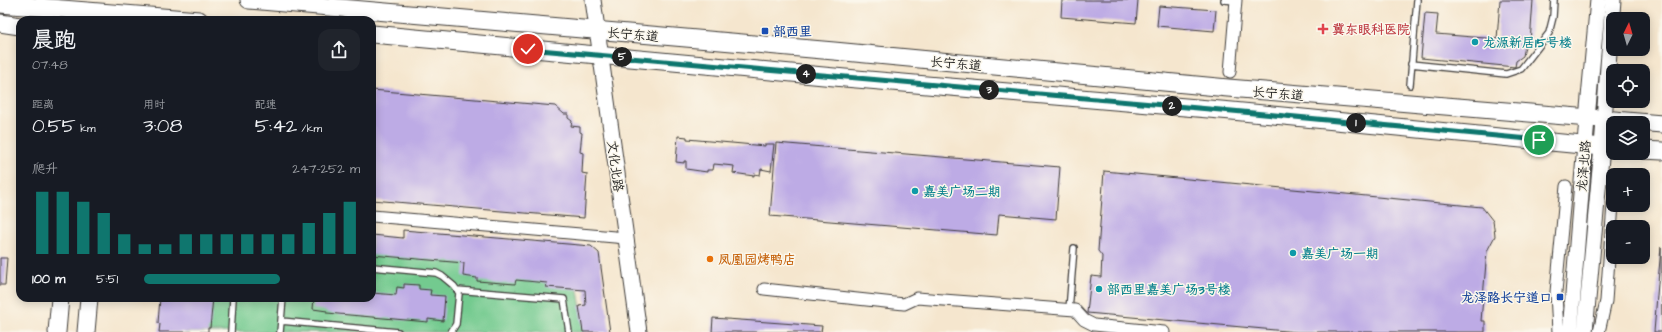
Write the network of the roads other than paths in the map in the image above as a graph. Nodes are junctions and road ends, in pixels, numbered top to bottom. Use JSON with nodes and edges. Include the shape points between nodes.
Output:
{"nodes":[{"id":1,"x":249,"y":0,"type":"edge"},
{"id":2,"x":323,"y":0,"type":"edge"},
{"id":3,"x":593,"y":0,"type":"edge"},
{"id":4,"x":1224,"y":0,"type":"edge"},
{"id":5,"x":1417,"y":0,"type":"edge"},
{"id":6,"x":1554,"y":0,"type":"edge"},
{"id":7,"x":1598,"y":0,"type":"edge"},
{"id":8,"x":1613,"y":0,"type":"edge"},
{"id":9,"x":1236,"y":1,"type":"edge"},
{"id":10,"x":0,"y":4,"type":"edge"},
{"id":11,"x":338,"y":8,"type":"junction"},
{"id":12,"x":83,"y":10,"type":"edge"},
{"id":13,"x":114,"y":11,"type":"edge"},
{"id":14,"x":161,"y":16,"type":"edge"},
{"id":15,"x":0,"y":23,"type":"edge"},
{"id":16,"x":16,"y":25,"type":"edge"},
{"id":17,"x":597,"y":31,"type":"junction"},
{"id":18,"x":376,"y":34,"type":"edge"},
{"id":19,"x":600,"y":54,"type":"junction"},
{"id":20,"x":1411,"y":64,"type":"junction"},
{"id":21,"x":1230,"y":72,"type":"dead end"},
{"id":22,"x":1410,"y":85,"type":"dead end"},
{"id":23,"x":1587,"y":119,"type":"junction"},
{"id":24,"x":1604,"y":121,"type":"junction"},
{"id":25,"x":1662,"y":124,"type":"edge"},
{"id":26,"x":1606,"y":134,"type":"edge"},
{"id":27,"x":1585,"y":145,"type":"junction"},
{"id":28,"x":1606,"y":147,"type":"edge"},
{"id":29,"x":1650,"y":151,"type":"edge"},
{"id":30,"x":1662,"y":152,"type":"edge"},
{"id":31,"x":1606,"y":160,"type":"edge"},
{"id":32,"x":1566,"y":186,"type":"dead end"},
{"id":33,"x":1612,"y":212,"type":"edge"},
{"id":34,"x":376,"y":216,"type":"edge"},
{"id":35,"x":626,"y":238,"type":"junction"},
{"id":36,"x":1074,"y":248,"type":"dead end"},
{"id":37,"x":376,"y":267,"type":"edge"},
{"id":38,"x":764,"y":289,"type":"dead end"},
{"id":39,"x":457,"y":290,"type":"junction"},
{"id":40,"x":60,"y":302,"type":"edge"},
{"id":41,"x":89,"y":302,"type":"edge"},
{"id":42,"x":233,"y":302,"type":"edge"},
{"id":43,"x":283,"y":302,"type":"edge"},
{"id":44,"x":1069,"y":310,"type":"junction"},
{"id":45,"x":281,"y":321,"type":"junction"},
{"id":46,"x":57,"y":332,"type":"edge"},
{"id":47,"x":86,"y":332,"type":"edge"},
{"id":48,"x":231,"y":332,"type":"edge"},
{"id":49,"x":280,"y":332,"type":"edge"},
{"id":50,"x":398,"y":332,"type":"edge"},
{"id":51,"x":451,"y":332,"type":"edge"},
{"id":52,"x":569,"y":332,"type":"edge"},
{"id":53,"x":639,"y":332,"type":"edge"},
{"id":54,"x":1164,"y":332,"type":"edge"},
{"id":55,"x":1558,"y":332,"type":"edge"},
{"id":56,"x":1570,"y":332,"type":"edge"},
{"id":57,"x":1586,"y":332,"type":"edge"},
{"id":58,"x":1600,"y":332,"type":"edge"}],
"edges":[{"from":1,"to":11,"type":"main road","name":"长宁东道"},
{"from":2,"to":11,"type":"main road"},
{"from":3,"to":17,"type":"main road","name":"文化北路"},
{"from":4,"to":9,"type":"lane"},
{"from":5,"to":20,"type":"lane"},
{"from":6,"to":20,"type":"lane","via":[[1553,17],[1548,33],[1521,69],[1506,74]]},
{"from":7,"to":23,"type":"main road","name":"龙泽北路"},
{"from":8,"to":24,"type":"main road","name":"龙泽北路"},
{"from":9,"to":21,"type":"street"},
{"from":10,"to":12,"type":"main road"},
{"from":11,"to":17,"type":"main road","name":"长宁东道"},
{"from":12,"to":13,"type":"main road"},
{"from":13,"to":14,"type":"main road"},
{"from":15,"to":16,"type":"main road"},
{"from":17,"to":19,"type":"main road","name":"文化北路"},
{"from":17,"to":23,"type":"main road","name":"长宁东道"},
{"from":18,"to":19,"type":"main road","name":"长宁东道"},
{"from":19,"to":27,"type":"main road","name":"长宁东道"},
{"from":19,"to":35,"type":"main road","name":"文化北路"},
{"from":20,"to":22,"type":"lane"},
{"from":23,"to":24,"type":"main road","name":"长宁东道"},
{"from":23,"to":27,"type":"main road","name":"龙泽北路"},
{"from":24,"to":25,"type":"main road","name":"长宁东道"},
{"from":24,"to":26,"type":"main road","name":"龙泽北路"},
{"from":27,"to":28,"type":"main road","name":"长宁东道"},
{"from":27,"to":56,"type":"main road","name":"龙泽北路"},
{"from":29,"to":30,"type":"main road"},
{"from":31,"to":57,"type":"main road","name":"龙泽北路"},
{"from":32,"to":55,"type":"street","name":"龙泽北路","via":[[1556,292]]},
{"from":33,"to":58,"type":"street","via":[[1606,300]]},
{"from":34,"to":35,"type":"street"},
{"from":35,"to":53,"type":"main road","name":"文化北路"},
{"from":36,"to":44,"type":"lane"},
{"from":37,"to":39,"type":"lane","via":[[436,273]]},
{"from":38,"to":44,"type":"street","via":[[904,304],[917,298]]},
{"from":39,"to":51,"type":"lane","via":[[459,293],[456,324]]},
{"from":39,"to":52,"type":"lane","via":[[564,299]]},
{"from":40,"to":46,"type":"main road"},
{"from":41,"to":47,"type":"main road"},
{"from":42,"to":48,"type":"lane"},
{"from":43,"to":45,"type":"lane"},
{"from":44,"to":54,"type":"street","via":[[1075,310],[1084,320],[1094,325]]},
{"from":45,"to":49,"type":"lane"},
{"from":45,"to":50,"type":"lane"}]}
